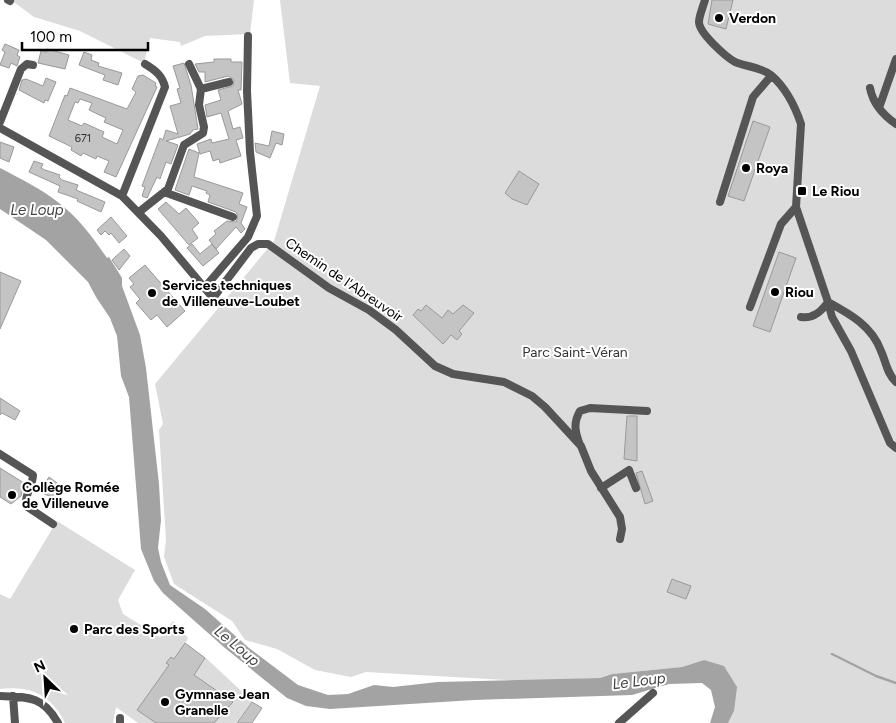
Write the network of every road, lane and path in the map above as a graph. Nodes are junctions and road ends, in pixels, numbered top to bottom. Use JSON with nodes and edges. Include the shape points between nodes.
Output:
{"nodes":[{"id":1,"x":705,"y":0,"type":"edge"},
{"id":2,"x":248,"y":36,"type":"dead end"},
{"id":3,"x":896,"y":59,"type":"edge"},
{"id":4,"x":145,"y":64,"type":"dead end"},
{"id":5,"x":189,"y":64,"type":"dead end"},
{"id":6,"x":33,"y":65,"type":"dead end"},
{"id":7,"x":771,"y":76,"type":"junction"},
{"id":8,"x":229,"y":82,"type":"dead end"},
{"id":9,"x":870,"y":88,"type":"dead end"},
{"id":10,"x":200,"y":89,"type":"junction"},
{"id":11,"x":879,"y":108,"type":"junction"},
{"id":12,"x":0,"y":122,"type":"edge"},
{"id":13,"x":896,"y":124,"type":"edge"},
{"id":14,"x":0,"y":128,"type":"edge"},
{"id":15,"x":164,"y":192,"type":"junction"},
{"id":16,"x":122,"y":196,"type":"junction"},
{"id":17,"x":720,"y":202,"type":"dead end"},
{"id":18,"x":796,"y":207,"type":"junction"},
{"id":19,"x":139,"y":212,"type":"junction"},
{"id":20,"x":233,"y":217,"type":"dead end"},
{"id":21,"x":205,"y":287,"type":"junction"},
{"id":22,"x":828,"y":302,"type":"junction"},
{"id":23,"x":750,"y":306,"type":"dead end"},
{"id":24,"x":801,"y":317,"type":"dead end"},
{"id":25,"x":896,"y":382,"type":"edge"},
{"id":26,"x":647,"y":411,"type":"dead end"},
{"id":27,"x":581,"y":446,"type":"junction"},
{"id":28,"x":896,"y":448,"type":"edge"},
{"id":29,"x":0,"y":454,"type":"edge"},
{"id":30,"x":601,"y":488,"type":"junction"},
{"id":31,"x":636,"y":488,"type":"dead end"},
{"id":32,"x":53,"y":524,"type":"dead end"},
{"id":33,"x":620,"y":539,"type":"dead end"},
{"id":34,"x":653,"y":693,"type":"dead end"},
{"id":35,"x":0,"y":696,"type":"edge"},
{"id":36,"x":13,"y":696,"type":"junction"},
{"id":37,"x":13,"y":714,"type":"junction"},
{"id":38,"x":9,"y":723,"type":"edge"},
{"id":39,"x":15,"y":723,"type":"edge"},
{"id":40,"x":58,"y":723,"type":"edge"},
{"id":41,"x":619,"y":723,"type":"edge"}],
"edges":[{"from":1,"to":7,"type":"street","via":[[699,23],[702,31],[735,61],[764,70]]},
{"from":2,"to":21,"type":"street","via":[[250,158],[257,216],[248,237]]},
{"from":3,"to":11,"type":"street"},
{"from":4,"to":16,"type":"street","via":[[157,72],[165,87]]},
{"from":5,"to":10,"type":"street"},
{"from":6,"to":12,"type":"street","via":[[28,64],[22,69]]},
{"from":7,"to":17,"type":"street","via":[[753,98]]},
{"from":7,"to":18,"type":"street","via":[[791,100],[801,124]]},
{"from":8,"to":10,"type":"street"},
{"from":9,"to":11,"type":"street"},
{"from":10,"to":15,"type":"street","via":[[203,133],[184,145],[168,189]]},
{"from":11,"to":13,"type":"street"},
{"from":14,"to":16,"type":"street"},
{"from":15,"to":19,"type":"street"},
{"from":15,"to":20,"type":"street"},
{"from":16,"to":19,"type":"street"},
{"from":18,"to":22,"type":"street"},
{"from":18,"to":23,"type":"street","via":[[781,224]]},
{"from":19,"to":21,"type":"street"},
{"from":21,"to":27,"type":"street","name":"Chemin de l'Abreuvoir","via":[[213,298],[251,248],[268,244],[329,288],[370,310],[435,366],[453,374],[504,382],[532,396]]},
{"from":22,"to":24,"type":"street","via":[[816,314]]},
{"from":22,"to":25,"type":"street","via":[[854,316],[876,339],[890,376]]},
{"from":22,"to":28,"type":"street","via":[[890,443]]},
{"from":26,"to":27,"type":"street","via":[[590,408],[580,411],[575,432]]},
{"from":27,"to":30,"type":"street"},
{"from":29,"to":32,"type":"street","via":[[33,475],[26,506]]},
{"from":30,"to":31,"type":"street","via":[[629,470]]},
{"from":30,"to":33,"type":"street","via":[[620,517]]},
{"from":34,"to":41,"type":"street"},
{"from":35,"to":36,"type":"street"},
{"from":36,"to":37,"type":"street"},
{"from":36,"to":40,"type":"street","via":[[42,702]]},
{"from":37,"to":38,"type":"street"},
{"from":37,"to":39,"type":"street"}]}
